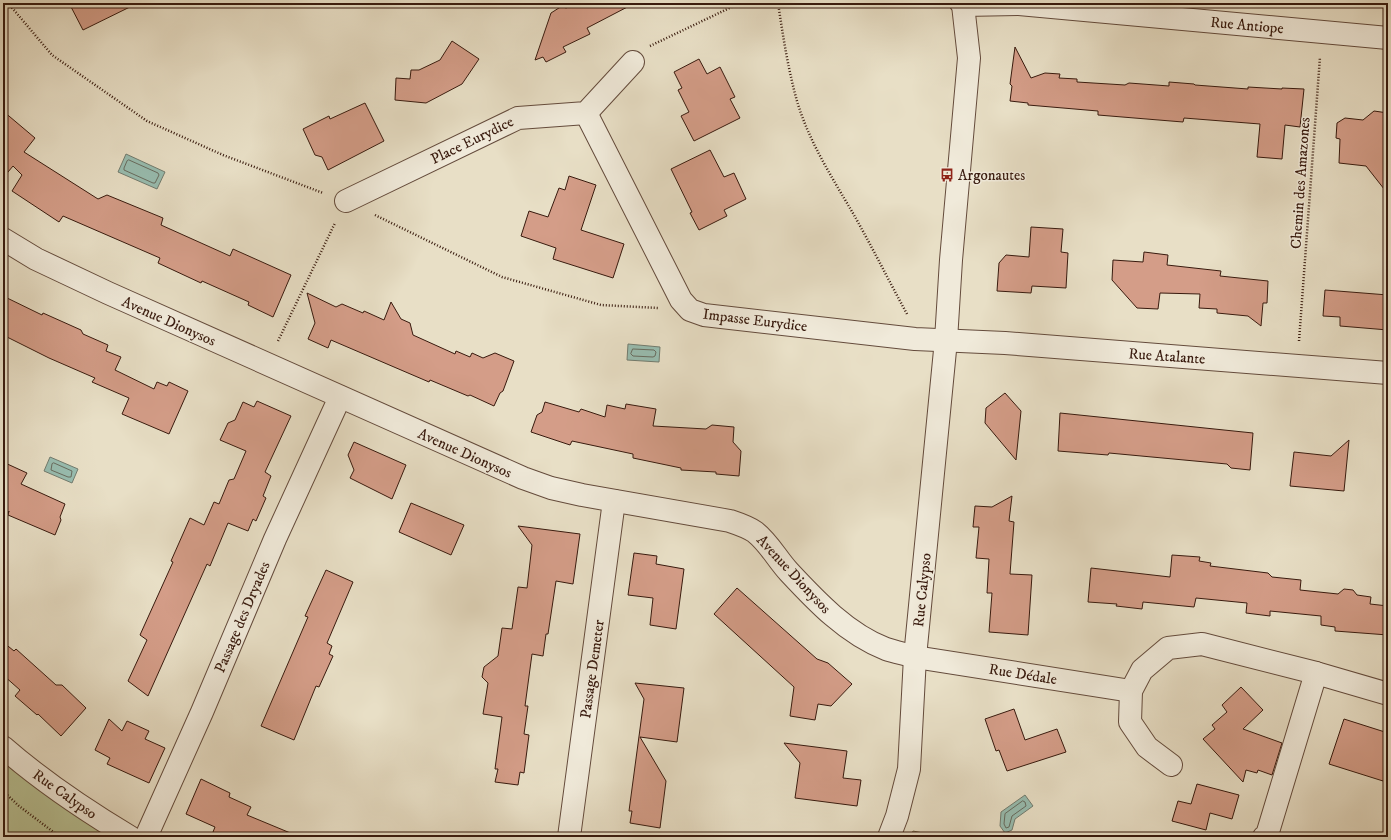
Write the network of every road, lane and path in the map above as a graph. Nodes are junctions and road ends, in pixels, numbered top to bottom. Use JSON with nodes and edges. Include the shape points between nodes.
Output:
{"nodes":[{"id":1,"x":740,"y":3,"type":"edge"},
{"id":2,"x":778,"y":3,"type":"edge"},
{"id":3,"x":962,"y":4,"type":"edge"},
{"id":4,"x":1322,"y":32,"type":"junction"},
{"id":5,"x":1388,"y":38,"type":"edge"},
{"id":6,"x":633,"y":62,"type":"joint"},
{"id":7,"x":586,"y":113,"type":"junction"},
{"id":8,"x":346,"y":201,"type":"joint"},
{"id":9,"x":3,"y":239,"type":"edge"},
{"id":10,"x":915,"y":339,"type":"junction"},
{"id":11,"x":946,"y":340,"type":"junction"},
{"id":12,"x":267,"y":364,"type":"junction"},
{"id":13,"x":1297,"y":366,"type":"junction"},
{"id":14,"x":1388,"y":373,"type":"edge"},
{"id":15,"x":340,"y":397,"type":"junction"},
{"id":16,"x":614,"y":500,"type":"junction"},
{"id":17,"x":915,"y":657,"type":"junction"},
{"id":18,"x":1316,"y":673,"type":"junction"},
{"id":19,"x":1131,"y":691,"type":"junction"},
{"id":20,"x":1388,"y":694,"type":"edge"},
{"id":21,"x":3,"y":747,"type":"edge"},
{"id":22,"x":1172,"y":765,"type":"dead end"},
{"id":23,"x":3,"y":791,"type":"edge"},
{"id":24,"x":60,"y":837,"type":"edge"},
{"id":25,"x":130,"y":837,"type":"edge"},
{"id":26,"x":146,"y":837,"type":"edge"},
{"id":27,"x":568,"y":837,"type":"edge"},
{"id":28,"x":889,"y":837,"type":"edge"},
{"id":29,"x":1264,"y":837,"type":"edge"}],
"edges":[{"from":1,"to":6,"type":"path","via":[[647,48]]},
{"from":2,"to":10,"type":"path","via":[[798,101],[809,133],[911,321]]},
{"from":3,"to":4,"type":"street","name":"Rue Antiope","via":[[1019,4]]},
{"from":3,"to":11,"type":"street","name":"Rue Calypso","via":[[969,58]]},
{"from":4,"to":5,"type":"street","name":"Rue Antiope"},
{"from":4,"to":13,"type":"path","name":"Chemin des Amazones"},
{"from":6,"to":7,"type":"street"},
{"from":7,"to":8,"type":"street","name":"Place Eurydice","via":[[518,118]]},
{"from":7,"to":10,"type":"street","name":"Impasse Eurydice","via":[[681,300],[690,310],[704,315]]},
{"from":8,"to":12,"type":"path"},
{"from":9,"to":12,"type":"street","name":"Avenue Dionysos","via":[[36,259]]},
{"from":10,"to":11,"type":"street","name":"Impasse Eurydice"},
{"from":11,"to":13,"type":"street","name":"Rue Atalante"},
{"from":11,"to":17,"type":"street","name":"Rue Calypso"},
{"from":12,"to":15,"type":"street","name":"Avenue Dionysos"},
{"from":13,"to":14,"type":"street","name":"Rue Atalante"},
{"from":15,"to":16,"type":"street","name":"Avenue Dionysos","via":[[523,478],[551,488]]},
{"from":15,"to":26,"type":"street","name":"Passage des Dryades","via":[[275,539]]},
{"from":16,"to":17,"type":"street","name":"Avenue Dionysos","via":[[730,521],[744,526],[764,541],[788,571],[834,616],[856,633],[886,649]]},
{"from":16,"to":27,"type":"street","name":"Passage Demeter"},
{"from":17,"to":19,"type":"street","name":"Rue Dédale"},
{"from":17,"to":28,"type":"street","name":"Rue Calypso","via":[[909,769]]},
{"from":18,"to":19,"type":"street","via":[[1202,644],[1168,648],[1142,670]]},
{"from":18,"to":20,"type":"street"},
{"from":18,"to":29,"type":"street"},
{"from":19,"to":22,"type":"street","via":[[1130,722],[1147,747]]},
{"from":21,"to":25,"type":"street","name":"Rue Calypso","via":[[60,793]]},
{"from":23,"to":24,"type":"path"}]}
